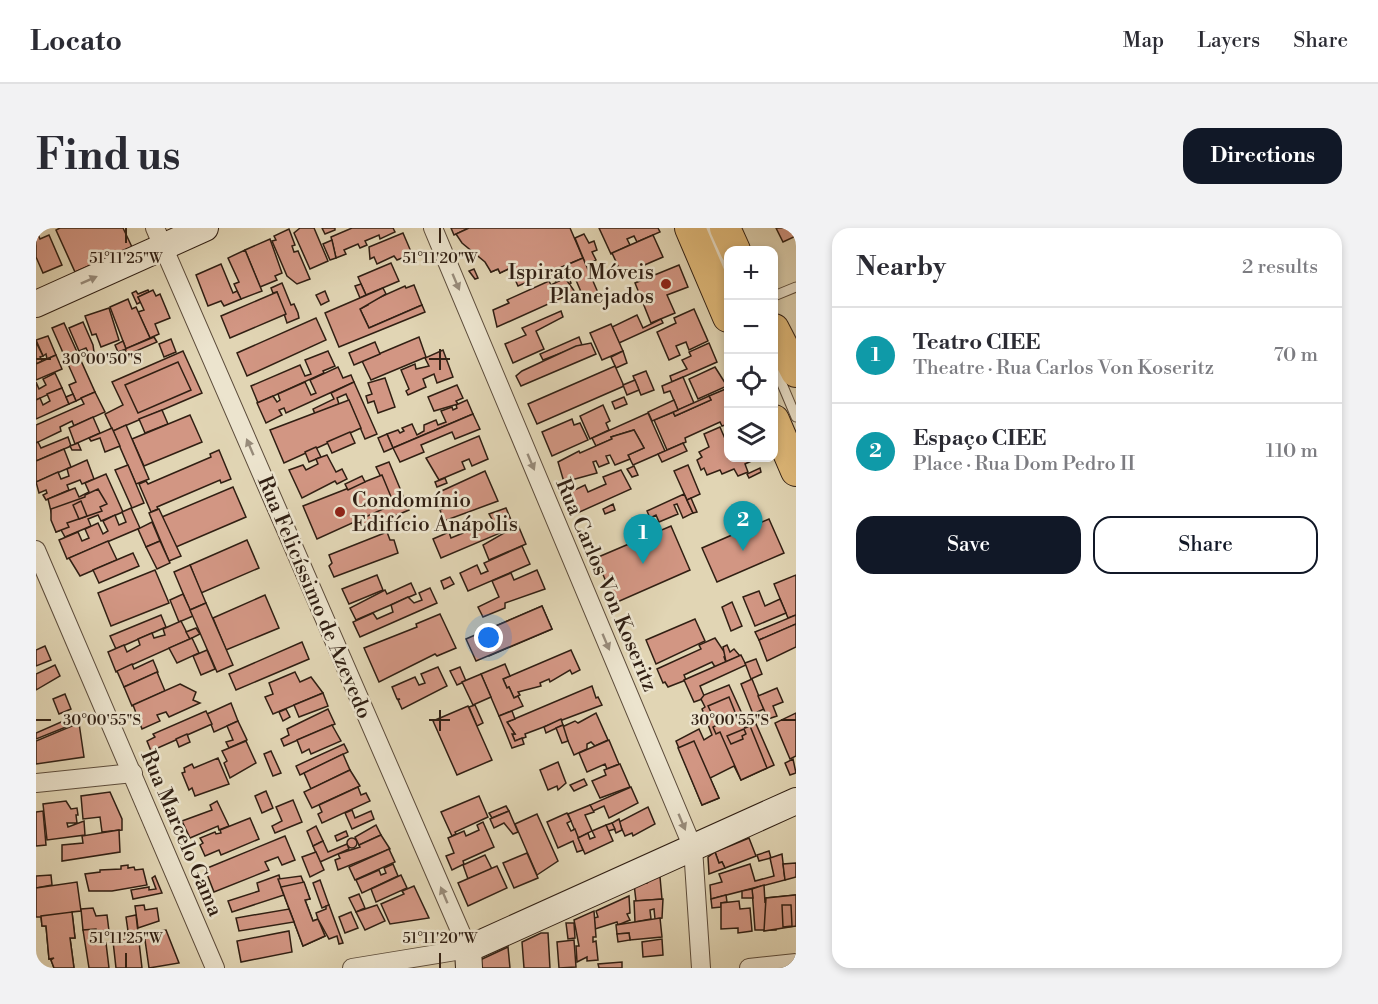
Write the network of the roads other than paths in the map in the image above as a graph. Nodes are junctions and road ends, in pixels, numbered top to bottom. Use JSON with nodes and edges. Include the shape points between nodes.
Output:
{"nodes":[{"id":1,"x":205,"y":228,"type":"edge"},
{"id":2,"x":434,"y":228,"type":"edge"},
{"id":3,"x":690,"y":228,"type":"edge"},
{"id":4,"x":708,"y":228,"type":"edge"},
{"id":5,"x":725,"y":228,"type":"edge"},
{"id":6,"x":159,"y":237,"type":"edge"},
{"id":7,"x":733,"y":246,"type":"edge"},
{"id":8,"x":724,"y":265,"type":"edge"},
{"id":9,"x":796,"y":287,"type":"edge"},
{"id":10,"x":778,"y":294,"type":"edge"},
{"id":11,"x":36,"y":304,"type":"edge"},
{"id":12,"x":724,"y":306,"type":"edge"},
{"id":13,"x":778,"y":337,"type":"edge"},
{"id":14,"x":796,"y":372,"type":"edge"},
{"id":15,"x":778,"y":374,"type":"edge"},
{"id":16,"x":796,"y":417,"type":"edge"},
{"id":17,"x":778,"y":429,"type":"edge"},
{"id":18,"x":796,"y":471,"type":"edge"},
{"id":19,"x":36,"y":550,"type":"edge"},
{"id":20,"x":133,"y":773,"type":"junction"},
{"id":21,"x":36,"y":783,"type":"edge"},
{"id":22,"x":796,"y":801,"type":"edge"},
{"id":23,"x":693,"y":848,"type":"junction"},
{"id":24,"x":468,"y":958,"type":"edge"},
{"id":25,"x":796,"y":963,"type":"edge"},
{"id":26,"x":215,"y":968,"type":"edge"},
{"id":27,"x":352,"y":968,"type":"edge"},
{"id":28,"x":701,"y":968,"type":"edge"},
{"id":29,"x":749,"y":968,"type":"edge"}],
"edges":[{"from":1,"to":6,"type":"street"},
{"from":2,"to":23,"type":"street","name":"Rua Carlos Von Koseritz","one_way":true},
{"from":3,"to":12,"type":"main road"},
{"from":4,"to":8,"type":"lane"},
{"from":5,"to":7,"type":"main road"},
{"from":11,"to":6,"type":"street","one_way":true},
{"from":24,"to":6,"type":"street","name":"Rua Felicíssimo de Azevedo","one_way":true},
{"from":9,"to":10,"type":"lane"},
{"from":13,"to":14,"type":"main road"},
{"from":15,"to":16,"type":"lane"},
{"from":17,"to":18,"type":"main road"},
{"from":19,"to":20,"type":"street","name":"Rua Marcelo Gama"},
{"from":20,"to":21,"type":"street"},
{"from":20,"to":26,"type":"street","name":"Rua Marcelo Gama"},
{"from":22,"to":23,"type":"street"},
{"from":23,"to":24,"type":"street"},
{"from":23,"to":28,"type":"street","name":"Rua Carlos Von Koseritz"},
{"from":24,"to":27,"type":"street"},
{"from":25,"to":29,"type":"street"}]}
